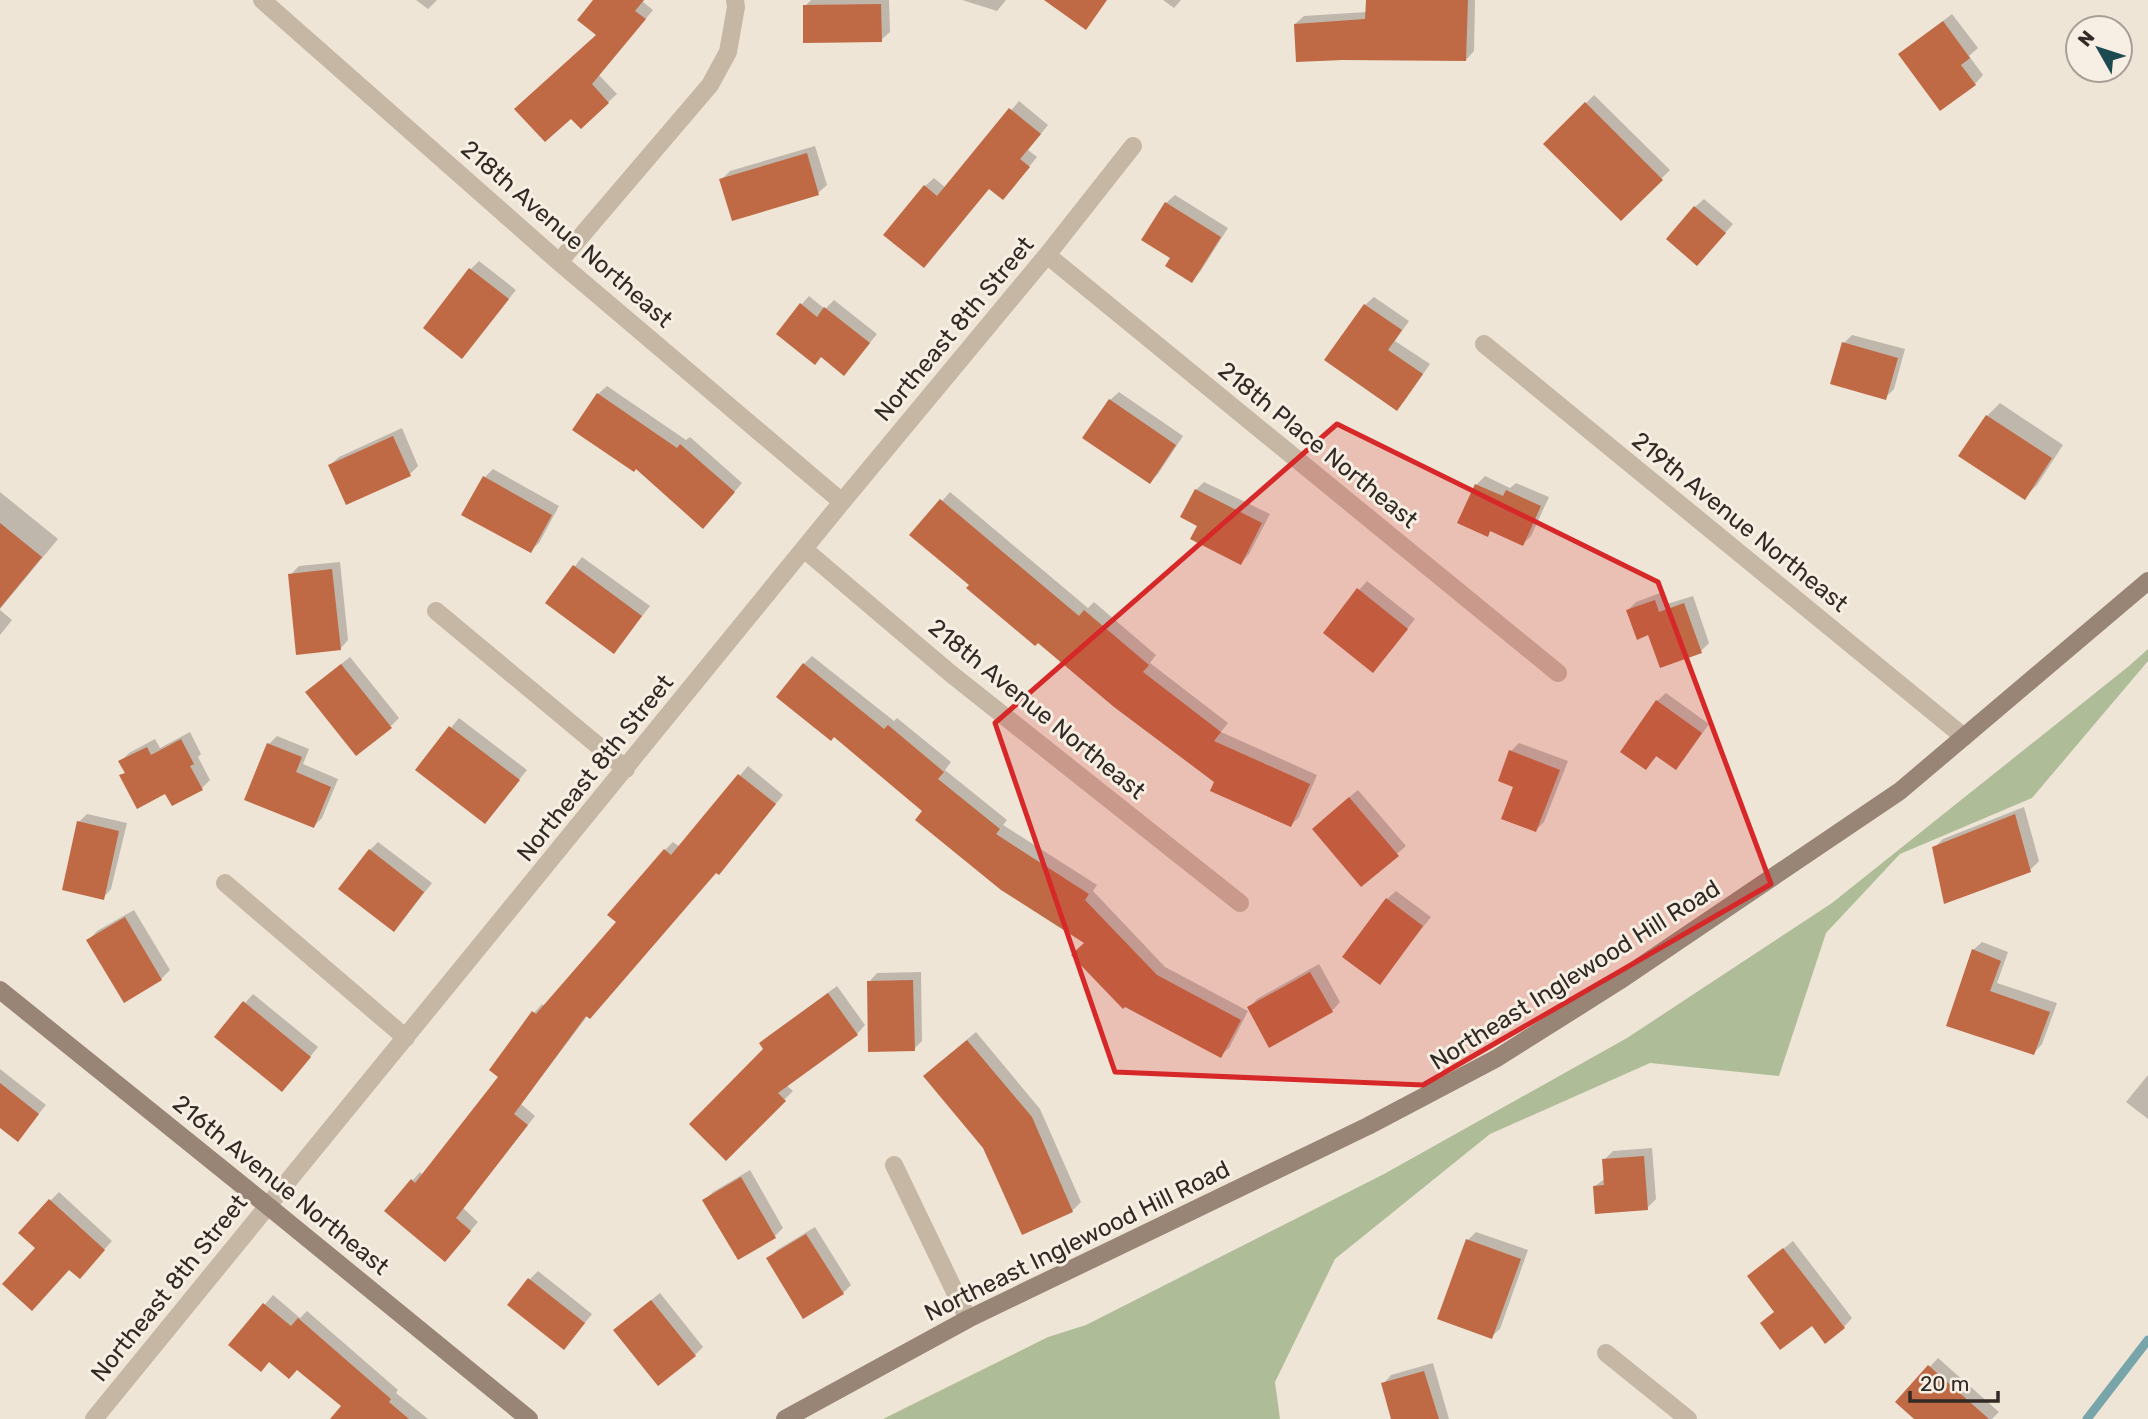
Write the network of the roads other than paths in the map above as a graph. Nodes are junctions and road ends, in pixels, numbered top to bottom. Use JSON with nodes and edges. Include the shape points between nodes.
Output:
{"nodes":[{"id":1,"x":262,"y":0,"type":"edge"},
{"id":2,"x":735,"y":0,"type":"edge"},
{"id":3,"x":1133,"y":146,"type":"dead end"},
{"id":4,"x":1047,"y":255,"type":"junction"},
{"id":5,"x":559,"y":262,"type":"junction"},
{"id":6,"x":1484,"y":344,"type":"dead end"},
{"id":7,"x":842,"y":502,"type":"junction"},
{"id":8,"x":804,"y":550,"type":"junction"},
{"id":9,"x":2148,"y":581,"type":"edge"},
{"id":10,"x":436,"y":611,"type":"dead end"},
{"id":11,"x":1558,"y":673,"type":"dead end"},
{"id":12,"x":1964,"y":737,"type":"junction"},
{"id":13,"x":626,"y":769,"type":"junction"},
{"id":14,"x":225,"y":883,"type":"dead end"},
{"id":15,"x":1240,"y":903,"type":"dead end"},
{"id":16,"x":0,"y":990,"type":"edge"},
{"id":17,"x":406,"y":1038,"type":"junction"},
{"id":18,"x":894,"y":1165,"type":"dead end"},
{"id":19,"x":268,"y":1206,"type":"junction"},
{"id":20,"x":968,"y":1319,"type":"junction"},
{"id":21,"x":1606,"y":1353,"type":"dead end"},
{"id":22,"x":94,"y":1419,"type":"edge"},
{"id":23,"x":529,"y":1419,"type":"edge"},
{"id":24,"x":785,"y":1419,"type":"edge"},
{"id":25,"x":1688,"y":1419,"type":"edge"}],
"edges":[{"from":1,"to":5,"type":"street","name":"218th Avenue Northeast"},
{"from":2,"to":5,"type":"street","via":[[728,52],[710,85]]},
{"from":3,"to":4,"type":"street","name":"Northeast 8th Street"},
{"from":4,"to":7,"type":"street","name":"Northeast 8th Street"},
{"from":4,"to":11,"type":"street","name":"218th Place Northeast"},
{"from":5,"to":7,"type":"street","name":"218th Avenue Northeast"},
{"from":6,"to":12,"type":"street","name":"219th Avenue Northeast"},
{"from":7,"to":8,"type":"street","name":"Northeast 8th Street"},
{"from":8,"to":13,"type":"street","name":"Northeast 8th Street"},
{"from":8,"to":15,"type":"street","name":"218th Avenue Northeast","via":[[950,673]]},
{"from":9,"to":12,"type":"street","name":"Northeast Inglewood Hill Road"},
{"from":10,"to":13,"type":"street"},
{"from":12,"to":20,"type":"street","name":"Northeast Inglewood Hill Road","via":[[1877,807],[1497,1058],[1368,1126]]},
{"from":13,"to":17,"type":"street","name":"Northeast 8th Street"},
{"from":14,"to":17,"type":"street"},
{"from":16,"to":19,"type":"street","name":"216th Avenue Northeast"},
{"from":17,"to":19,"type":"street","name":"Northeast 8th Street"},
{"from":18,"to":20,"type":"street"},
{"from":19,"to":22,"type":"street","name":"Northeast 8th Street"},
{"from":19,"to":23,"type":"street","name":"216th Avenue Northeast"},
{"from":20,"to":24,"type":"street","name":"Northeast Inglewood Hill Road"},
{"from":21,"to":25,"type":"street"}]}
